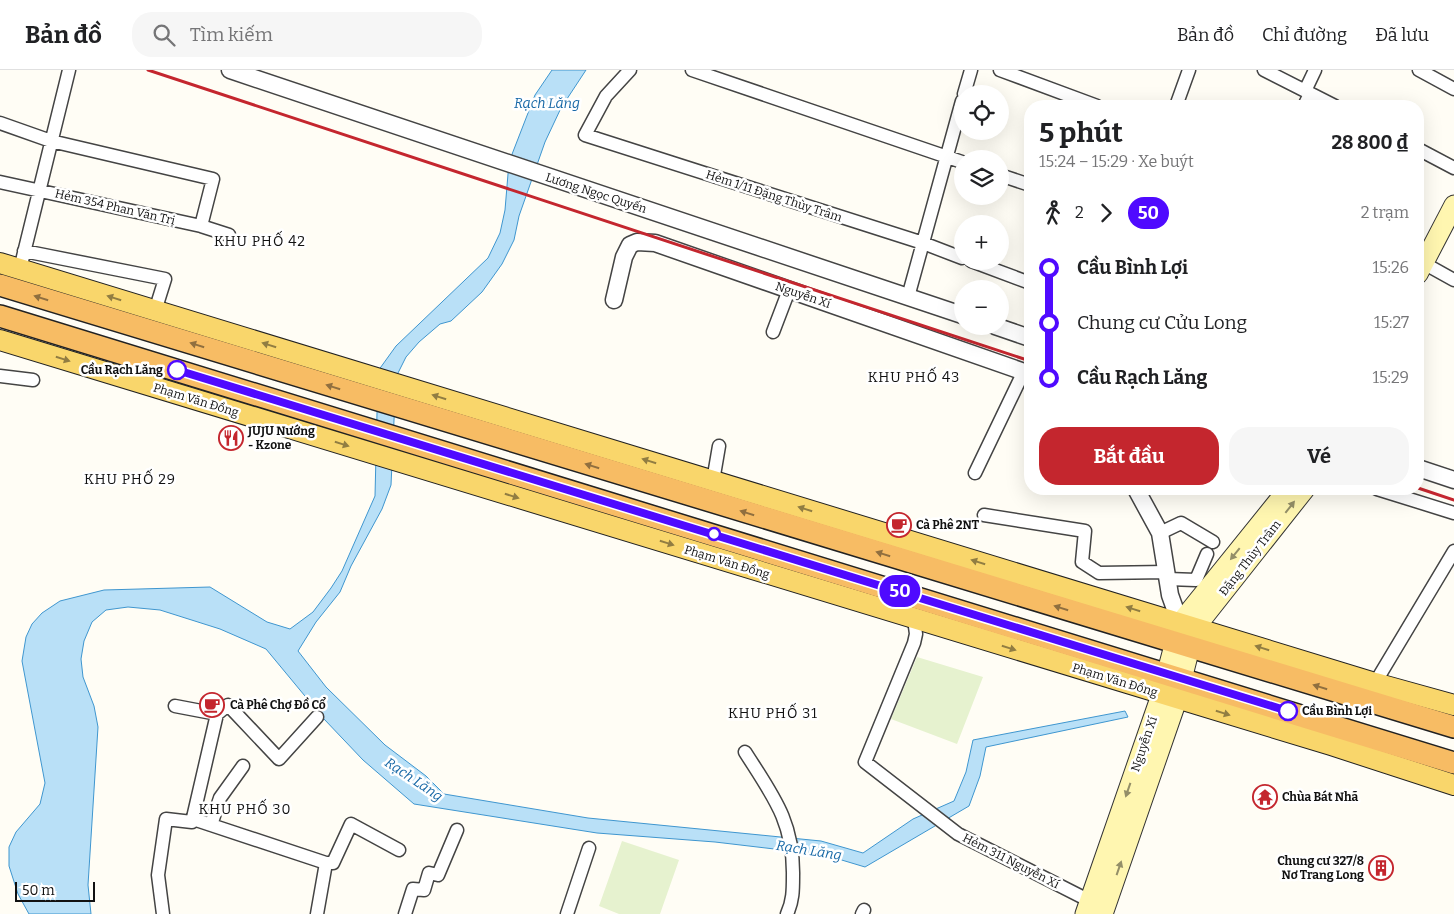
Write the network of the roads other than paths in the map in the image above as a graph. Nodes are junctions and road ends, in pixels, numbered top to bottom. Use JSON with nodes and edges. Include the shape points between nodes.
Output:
{"nodes":[{"id":1,"x":69,"y":70,"type":"edge"},
{"id":2,"x":230,"y":70,"type":"edge"},
{"id":3,"x":630,"y":70,"type":"edge"},
{"id":4,"x":692,"y":70,"type":"edge"},
{"id":5,"x":971,"y":70,"type":"edge"},
{"id":6,"x":1000,"y":70,"type":"edge"},
{"id":7,"x":1189,"y":70,"type":"edge"},
{"id":8,"x":1264,"y":70,"type":"edge"},
{"id":9,"x":1315,"y":70,"type":"edge"},
{"id":10,"x":1418,"y":70,"type":"edge"},
{"id":11,"x":967,"y":85,"type":"edge"},
{"id":12,"x":1454,"y":89,"type":"edge"},
{"id":13,"x":1308,"y":92,"type":"junction"},
{"id":14,"x":1081,"y":100,"type":"edge"},
{"id":15,"x":1178,"y":100,"type":"edge"},
{"id":16,"x":1306,"y":100,"type":"edge"},
{"id":17,"x":1323,"y":100,"type":"edge"},
{"id":18,"x":0,"y":123,"type":"edge"},
{"id":19,"x":954,"y":131,"type":"edge"},
{"id":20,"x":51,"y":141,"type":"junction"},
{"id":21,"x":1424,"y":152,"type":"edge"},
{"id":22,"x":947,"y":157,"type":"junction"},
{"id":23,"x":954,"y":159,"type":"edge"},
{"id":24,"x":1454,"y":168,"type":"edge"},
{"id":25,"x":1009,"y":178,"type":"edge"},
{"id":26,"x":0,"y":182,"type":"edge"},
{"id":27,"x":1024,"y":184,"type":"edge"},
{"id":28,"x":39,"y":190,"type":"junction"},
{"id":29,"x":1454,"y":205,"type":"edge"},
{"id":30,"x":201,"y":226,"type":"junction"},
{"id":31,"x":229,"y":235,"type":"dead end"},
{"id":32,"x":923,"y":243,"type":"junction"},
{"id":33,"x":954,"y":255,"type":"edge"},
{"id":34,"x":1424,"y":257,"type":"edge"},
{"id":35,"x":22,"y":260,"type":"junction"},
{"id":36,"x":0,"y":263,"type":"edge"},
{"id":37,"x":1424,"y":268,"type":"edge"},
{"id":38,"x":995,"y":270,"type":"edge"},
{"id":39,"x":1454,"y":280,"type":"edge"},
{"id":40,"x":1024,"y":281,"type":"edge"},
{"id":41,"x":0,"y":285,"type":"edge"},
{"id":42,"x":789,"y":290,"type":"junction"},
{"id":43,"x":908,"y":297,"type":"junction"},
{"id":44,"x":614,"y":300,"type":"dead end"},
{"id":45,"x":954,"y":312,"type":"edge"},
{"id":46,"x":0,"y":316,"type":"edge"},
{"id":47,"x":152,"y":320,"type":"junction"},
{"id":48,"x":1009,"y":331,"type":"edge"},
{"id":49,"x":773,"y":332,"type":"dead end"},
{"id":50,"x":1024,"y":336,"type":"edge"},
{"id":51,"x":0,"y":340,"type":"edge"},
{"id":52,"x":1024,"y":371,"type":"edge"},
{"id":53,"x":0,"y":376,"type":"edge"},
{"id":54,"x":1024,"y":378,"type":"edge"},
{"id":55,"x":34,"y":380,"type":"dead end"},
{"id":56,"x":483,"y":422,"type":"junction"},
{"id":57,"x":719,"y":446,"type":"dead end"},
{"id":58,"x":1424,"y":470,"type":"edge"},
{"id":59,"x":975,"y":473,"type":"dead end"},
{"id":60,"x":1454,"y":480,"type":"edge"},
{"id":61,"x":713,"y":481,"type":"junction"},
{"id":62,"x":1139,"y":495,"type":"edge"},
{"id":63,"x":1284,"y":495,"type":"edge"},
{"id":64,"x":1300,"y":495,"type":"edge"},
{"id":65,"x":1396,"y":495,"type":"edge"},
{"id":66,"x":1454,"y":513,"type":"edge"},
{"id":67,"x":984,"y":515,"type":"dead end"},
{"id":68,"x":1160,"y":533,"type":"junction"},
{"id":69,"x":1213,"y":542,"type":"dead end"},
{"id":70,"x":1454,"y":551,"type":"edge"},
{"id":71,"x":1207,"y":554,"type":"dead end"},
{"id":72,"x":1168,"y":576,"type":"junction"},
{"id":73,"x":914,"y":618,"type":"junction"},
{"id":74,"x":993,"y":620,"type":"junction"},
{"id":75,"x":1185,"y":635,"type":"junction"},
{"id":76,"x":986,"y":641,"type":"junction"},
{"id":77,"x":1174,"y":675,"type":"junction"},
{"id":78,"x":1371,"y":692,"type":"junction"},
{"id":79,"x":1169,"y":696,"type":"junction"},
{"id":80,"x":1454,"y":705,"type":"edge"},
{"id":81,"x":175,"y":706,"type":"dead end"},
{"id":82,"x":217,"y":714,"type":"junction"},
{"id":83,"x":317,"y":717,"type":"dead end"},
{"id":84,"x":1454,"y":717,"type":"edge"},
{"id":85,"x":1321,"y":721,"type":"junction"},
{"id":86,"x":1454,"y":726,"type":"edge"},
{"id":87,"x":745,"y":752,"type":"dead end"},
{"id":88,"x":1454,"y":763,"type":"edge"},
{"id":89,"x":243,"y":766,"type":"dead end"},
{"id":90,"x":1454,"y":775,"type":"edge"},
{"id":91,"x":1454,"y":785,"type":"edge"},
{"id":92,"x":193,"y":819,"type":"junction"},
{"id":93,"x":211,"y":825,"type":"junction"},
{"id":94,"x":457,"y":830,"type":"dead end"},
{"id":95,"x":589,"y":848,"type":"dead end"},
{"id":96,"x":399,"y":850,"type":"dead end"},
{"id":97,"x":326,"y":863,"type":"junction"},
{"id":98,"x":1092,"y":910,"type":"edge"},
{"id":99,"x":163,"y":914,"type":"edge"},
{"id":100,"x":317,"y":914,"type":"edge"},
{"id":101,"x":405,"y":914,"type":"edge"},
{"id":102,"x":568,"y":914,"type":"edge"},
{"id":103,"x":787,"y":914,"type":"edge"}],
"edges":[{"from":1,"to":20,"type":"street"},
{"from":2,"to":43,"type":"street","name":"Lương Ngọc Quyến"},
{"from":3,"to":32,"type":"street","name":"Hẻm 1/11 Đặng Thùy Trâm","via":[[606,96],[584,135]]},
{"from":4,"to":22,"type":"street"},
{"from":5,"to":11,"type":"street"},
{"from":6,"to":14,"type":"street"},
{"from":7,"to":15,"type":"street"},
{"from":8,"to":13,"type":"street"},
{"from":9,"to":13,"type":"street"},
{"from":10,"to":12,"type":"street"},
{"from":13,"to":16,"type":"street"},
{"from":13,"to":17,"type":"street"},
{"from":18,"to":20,"type":"street"},
{"from":19,"to":22,"type":"street"},
{"from":20,"to":28,"type":"street"},
{"from":20,"to":30,"type":"street","via":[[213,179]]},
{"from":21,"to":24,"type":"street"},
{"from":22,"to":23,"type":"street"},
{"from":22,"to":32,"type":"street"},
{"from":25,"to":27,"type":"street"},
{"from":26,"to":28,"type":"street","name":"Hẻm 354 Phan Văn Trị"},
{"from":28,"to":30,"type":"street","name":"Hẻm 354 Phan Văn Trị"},
{"from":28,"to":35,"type":"street"},
{"from":29,"to":34,"type":"main road"},
{"from":30,"to":31,"type":"street","name":"Hẻm 354 Phan Văn Trị"},
{"from":32,"to":33,"type":"street","name":"Hẻm 1/11 Đặng Thùy Trâm"},
{"from":32,"to":43,"type":"street"},
{"from":35,"to":36,"type":"main road"},
{"from":47,"to":35,"type":"main road","one_way":true},
{"from":35,"to":47,"type":"street","via":[[165,278]]},
{"from":37,"to":39,"type":"street"},
{"from":38,"to":40,"type":"street"},
{"from":47,"to":41,"type":"highway","one_way":true},
{"from":42,"to":44,"type":"street","name":"Nguyễn Xí","via":[[655,243],[637,242],[630,245],[624,257]]},
{"from":42,"to":49,"type":"street"},
{"from":42,"to":52,"type":"street","name":"Nguyễn Xí"},
{"from":43,"to":45,"type":"street","name":"Lương Ngọc Quyến"},
{"from":46,"to":74,"type":"highway","name":"Phạm Văn Đồng"},
{"from":56,"to":47,"type":"highway","one_way":true},
{"from":48,"to":50,"type":"street"},
{"from":51,"to":73,"type":"main road","name":"Phạm Văn Đồng","one_way":true},
{"from":53,"to":55,"type":"street"},
{"from":54,"to":59,"type":"street"},
{"from":61,"to":56,"type":"main road","one_way":true},
{"from":75,"to":56,"type":"highway","one_way":true},
{"from":57,"to":61,"type":"street"},
{"from":58,"to":60,"type":"street"},
{"from":75,"to":61,"type":"main road","one_way":true},
{"from":62,"to":68,"type":"street"},
{"from":63,"to":75,"type":"main road","name":"Đặng Thùy Trâm","one_way":true},
{"from":75,"to":64,"type":"main road","name":"Đặng Thùy Trâm","one_way":true},
{"from":65,"to":66,"type":"street"},
{"from":67,"to":72,"type":"street","via":[[1085,531],[1082,562],[1100,573]]},
{"from":68,"to":69,"type":"street","via":[[1181,523]]},
{"from":68,"to":72,"type":"street"},
{"from":70,"to":78,"type":"street"},
{"from":71,"to":72,"type":"street","via":[[1196,580]]},
{"from":72,"to":75,"type":"street","via":[[1170,595]]},
{"from":73,"to":76,"type":"main road","name":"Phạm Văn Đồng"},
{"from":73,"to":98,"type":"street","name":"Hẻm 311 Nguyễn Xí","via":[[914,643],[865,762],[958,834]]},
{"from":74,"to":76,"type":"main road"},
{"from":74,"to":77,"type":"highway","name":"Phạm Văn Đồng"},
{"from":75,"to":77,"type":"main road","name":"Nguyễn Xí"},
{"from":78,"to":75,"type":"highway","one_way":true},
{"from":76,"to":79,"type":"main road","name":"Phạm Văn Đồng","one_way":true},
{"from":77,"to":79,"type":"main road","name":"Nguyễn Xí"},
{"from":77,"to":85,"type":"highway","name":"Phạm Văn Đồng"},
{"from":78,"to":80,"type":"main road"},
{"from":78,"to":84,"type":"main road"},
{"from":78,"to":86,"type":"highway"},
{"from":79,"to":91,"type":"main road","name":"Phạm Văn Đồng","one_way":true},
{"from":79,"to":98,"type":"main road","name":"Nguyễn Xí"},
{"from":81,"to":82,"type":"street"},
{"from":82,"to":83,"type":"street","via":[[228,705],[279,760]]},
{"from":82,"to":92,"type":"street"},
{"from":85,"to":88,"type":"highway","name":"Phạm Văn Đồng"},
{"from":85,"to":90,"type":"main road","name":"Phạm Văn Đồng","via":[[1354,742]]},
{"from":87,"to":103,"type":"street","via":[[782,810],[789,830],[793,860],[792,903]]},
{"from":89,"to":93,"type":"street","via":[[220,798]]},
{"from":92,"to":93,"type":"street"},
{"from":92,"to":99,"type":"street","via":[[192,822],[166,819],[158,875]]},
{"from":93,"to":97,"type":"street"},
{"from":94,"to":101,"type":"street","via":[[438,874],[429,873],[424,890],[413,889]]},
{"from":95,"to":102,"type":"street"},
{"from":96,"to":97,"type":"street","via":[[351,824],[333,863]]},
{"from":97,"to":100,"type":"street"}]}
